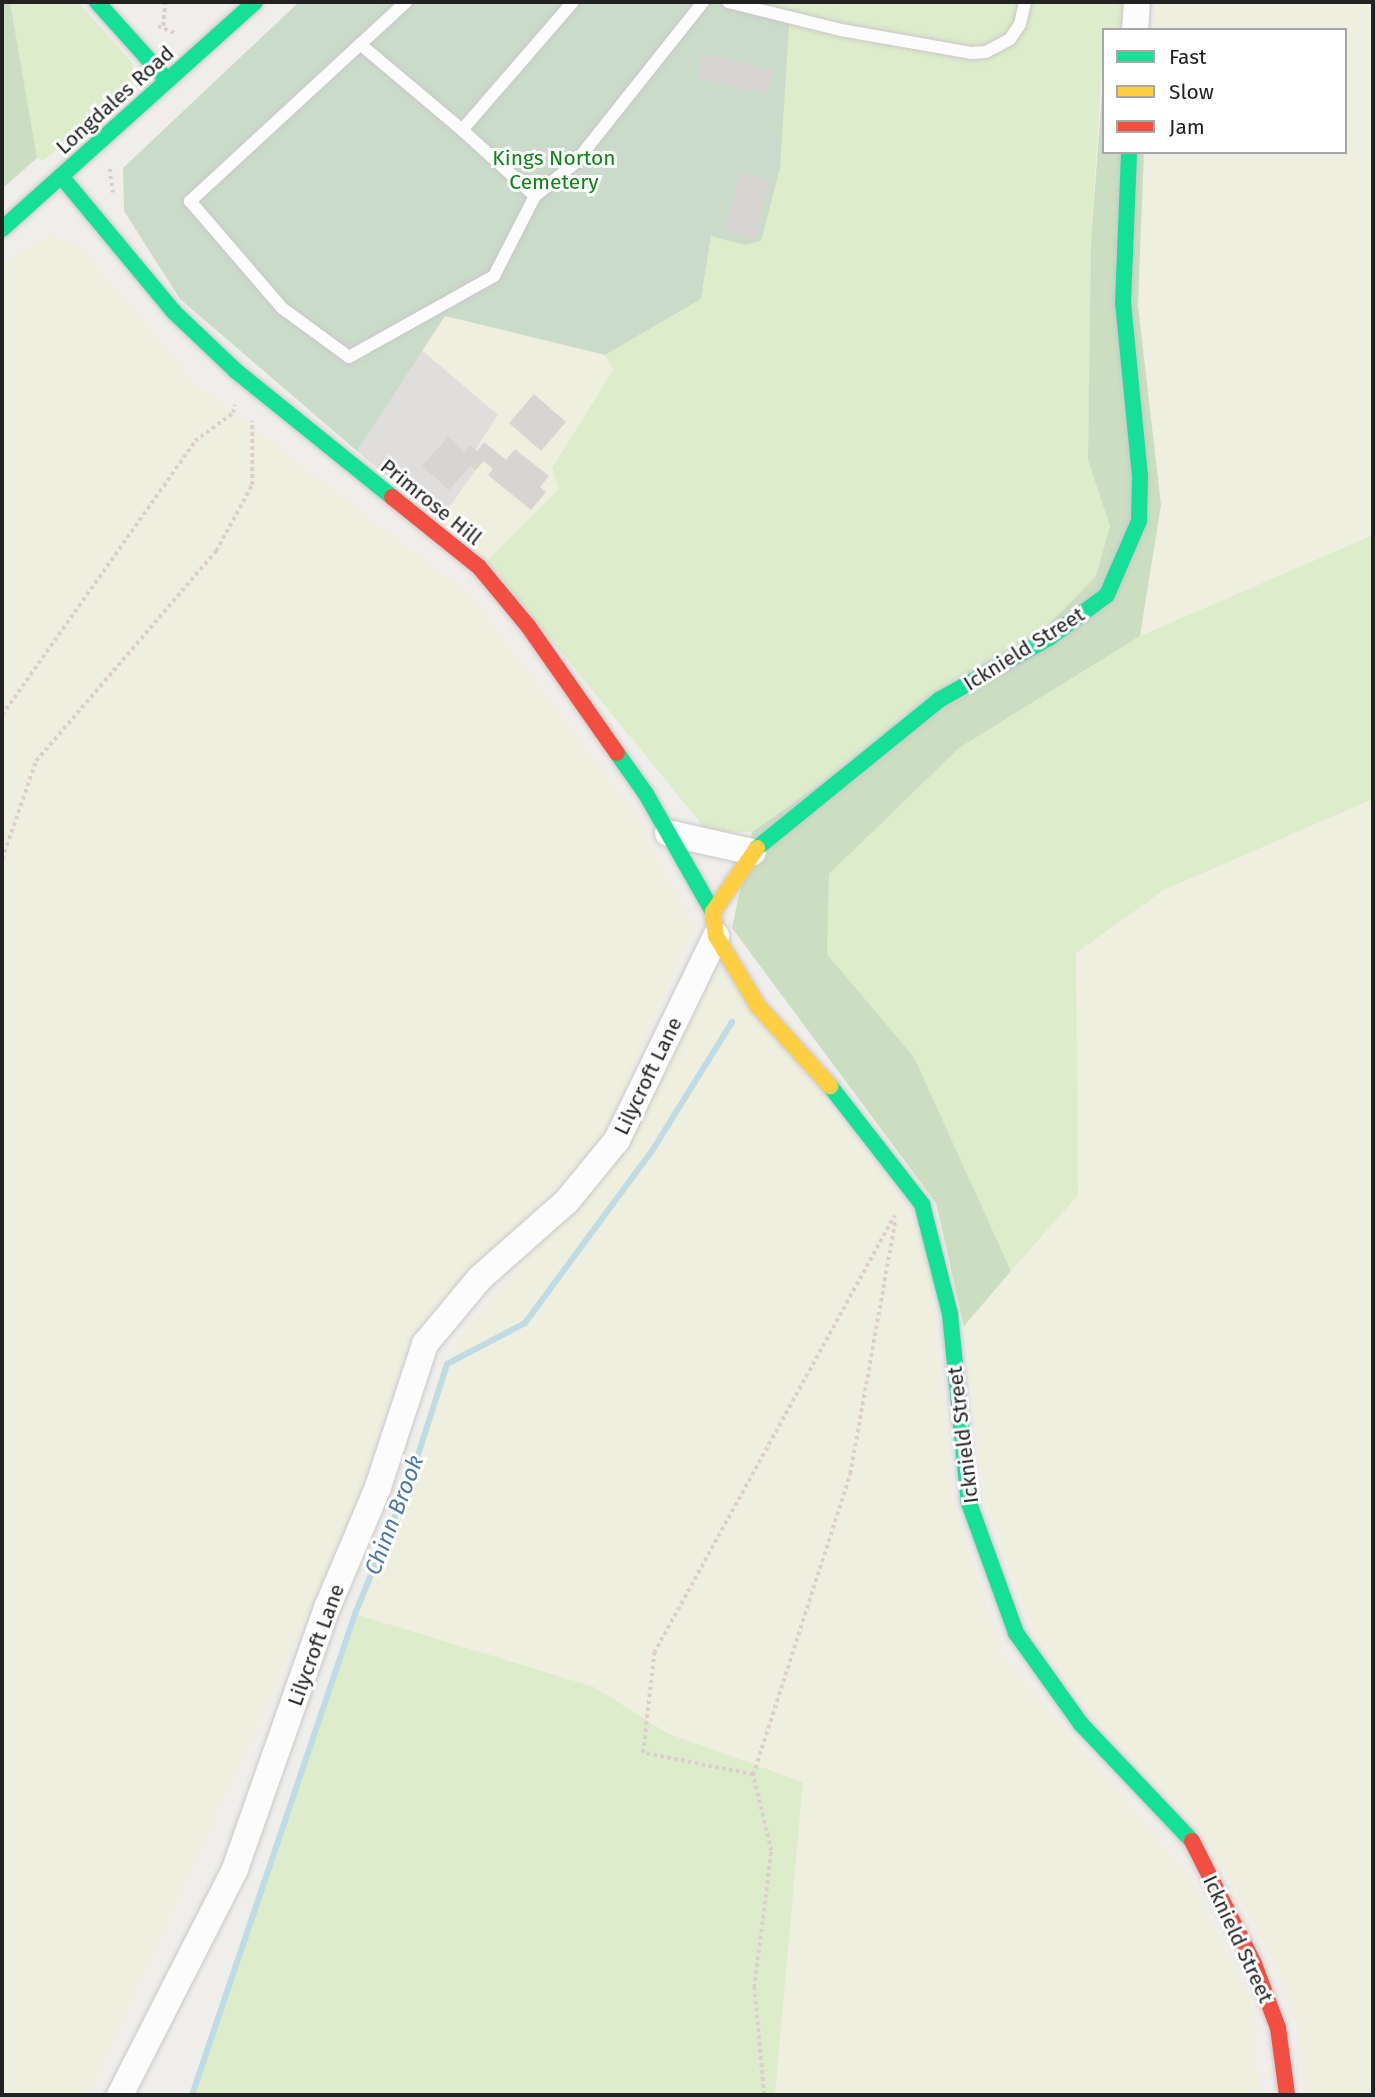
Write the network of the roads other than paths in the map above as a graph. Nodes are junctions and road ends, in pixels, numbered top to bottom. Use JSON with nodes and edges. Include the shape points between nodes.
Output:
{"nodes":[{"id":1,"x":97,"y":2,"type":"edge"},
{"id":2,"x":255,"y":2,"type":"edge"},
{"id":3,"x":406,"y":2,"type":"edge"},
{"id":4,"x":573,"y":2,"type":"edge"},
{"id":5,"x":702,"y":2,"type":"edge"},
{"id":6,"x":728,"y":2,"type":"edge"},
{"id":7,"x":1025,"y":2,"type":"edge"},
{"id":8,"x":1137,"y":2,"type":"edge"},
{"id":9,"x":1135,"y":28,"type":"edge"},
{"id":10,"x":360,"y":44,"type":"junction"},
{"id":11,"x":166,"y":79,"type":"junction"},
{"id":12,"x":462,"y":130,"type":"junction"},
{"id":13,"x":1129,"y":154,"type":"edge"},
{"id":14,"x":61,"y":176,"type":"junction"},
{"id":15,"x":535,"y":196,"type":"junction"},
{"id":16,"x":2,"y":229,"type":"edge"},
{"id":17,"x":668,"y":833,"type":"junction"},
{"id":18,"x":753,"y":852,"type":"junction"},
{"id":19,"x":715,"y":924,"type":"junction"},
{"id":20,"x":120,"y":2095,"type":"edge"},
{"id":21,"x":1287,"y":2095,"type":"edge"}],
"edges":[{"from":1,"to":11,"type":"street"},
{"from":2,"to":11,"type":"street","name":"Longdales Road"},
{"from":3,"to":10,"type":"lane"},
{"from":4,"to":12,"type":"lane"},
{"from":5,"to":15,"type":"lane","via":[[575,163]]},
{"from":6,"to":7,"type":"lane","via":[[841,30],[971,53],[986,52],[1010,39],[1020,24]]},
{"from":8,"to":9,"type":"street"},
{"from":10,"to":12,"type":"lane"},
{"from":10,"to":15,"type":"lane","via":[[190,201],[282,308],[349,357],[494,276]]},
{"from":11,"to":14,"type":"street","name":"Longdales Road"},
{"from":12,"to":15,"type":"lane"},
{"from":13,"to":18,"type":"street","name":"Icknield Street","via":[[1123,303],[1140,476],[1139,522],[1107,595],[1049,638],[939,700]]},
{"from":14,"to":16,"type":"street","name":"Longdales Road"},
{"from":14,"to":17,"type":"street","name":"Primrose Hill","via":[[174,312],[236,371],[479,567],[528,626]]},
{"from":17,"to":18,"type":"street"},
{"from":17,"to":19,"type":"street","name":"Primrose Hill"},
{"from":18,"to":19,"type":"street","name":"Icknield Street"},
{"from":19,"to":20,"type":"street","name":"Lilycroft Lane","via":[[617,1140],[567,1201],[480,1278],[425,1344],[379,1487],[327,1608],[235,1869]]},
{"from":19,"to":21,"type":"street","name":"Icknield Street","via":[[758,1006],[860,1119],[922,1204],[950,1314],[969,1503],[1016,1633],[1081,1724],[1190,1837],[1254,1964],[1278,2028]]}]}
